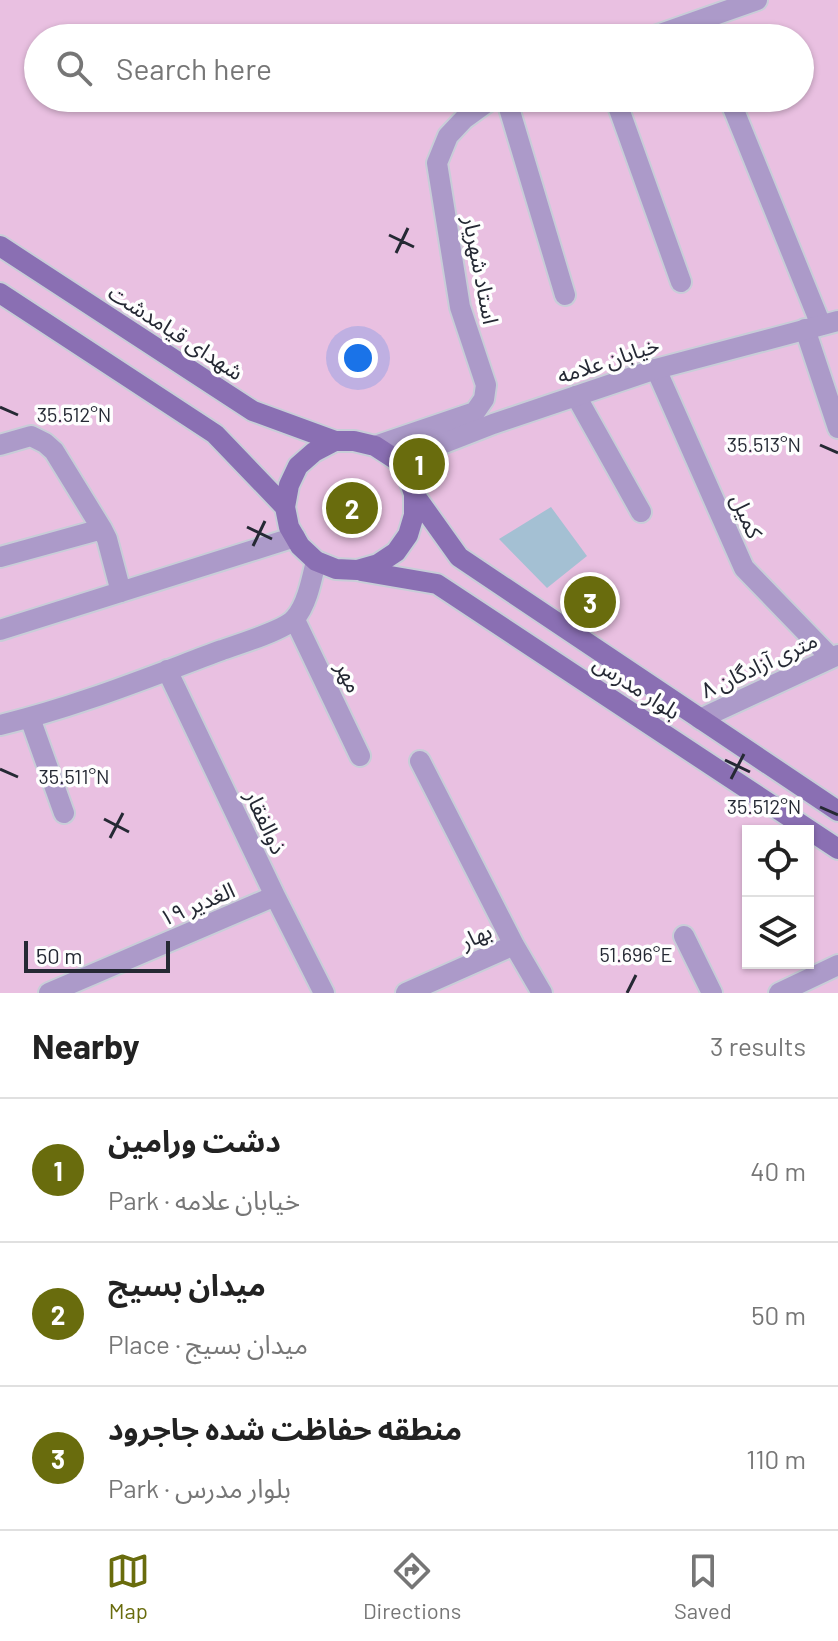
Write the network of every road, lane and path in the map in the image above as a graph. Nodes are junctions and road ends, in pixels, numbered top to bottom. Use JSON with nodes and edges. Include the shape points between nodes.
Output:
{"nodes":[{"id":1,"x":757,"y":0,"type":"edge"},
{"id":2,"x":720,"y":6,"type":"edge"},
{"id":3,"x":705,"y":24,"type":"edge"},
{"id":4,"x":474,"y":112,"type":"edge"},
{"id":5,"x":510,"y":112,"type":"edge"},
{"id":6,"x":620,"y":112,"type":"edge"},
{"id":7,"x":735,"y":112,"type":"edge"},
{"id":8,"x":0,"y":246,"type":"edge"},
{"id":9,"x":681,"y":282,"type":"dead end"},
{"id":10,"x":0,"y":293,"type":"edge"},
{"id":11,"x":565,"y":295,"type":"dead end"},
{"id":12,"x":821,"y":325,"type":"edge"},
{"id":13,"x":656,"y":369,"type":"junction"},
{"id":14,"x":576,"y":396,"type":"junction"},
{"id":15,"x":838,"y":428,"type":"edge"},
{"id":16,"x":335,"y":441,"type":"junction"},
{"id":17,"x":0,"y":445,"type":"edge"},
{"id":18,"x":375,"y":446,"type":"junction"},
{"id":19,"x":398,"y":461,"type":"junction"},
{"id":20,"x":414,"y":494,"type":"junction"},
{"id":21,"x":285,"y":507,"type":"junction"},
{"id":22,"x":641,"y":512,"type":"dead end"},
{"id":23,"x":102,"y":529,"type":"junction"},
{"id":24,"x":295,"y":537,"type":"junction"},
{"id":25,"x":0,"y":557,"type":"edge"},
{"id":26,"x":316,"y":561,"type":"junction"},
{"id":27,"x":357,"y":570,"type":"junction"},
{"id":28,"x":121,"y":592,"type":"junction"},
{"id":29,"x":295,"y":620,"type":"junction"},
{"id":30,"x":0,"y":630,"type":"edge"},
{"id":31,"x":834,"y":657,"type":"edge"},
{"id":32,"x":167,"y":670,"type":"junction"},
{"id":33,"x":30,"y":718,"type":"junction"},
{"id":34,"x":700,"y":719,"type":"junction"},
{"id":35,"x":0,"y":725,"type":"edge"},
{"id":36,"x":360,"y":756,"type":"dead end"},
{"id":37,"x":420,"y":761,"type":"dead end"},
{"id":38,"x":838,"y":811,"type":"edge"},
{"id":39,"x":64,"y":813,"type":"dead end"},
{"id":40,"x":838,"y":849,"type":"edge"},
{"id":41,"x":275,"y":896,"type":"junction"},
{"id":42,"x":684,"y":936,"type":"dead end"},
{"id":43,"x":514,"y":945,"type":"junction"},
{"id":44,"x":837,"y":967,"type":"edge"},
{"id":45,"x":436,"y":987,"type":"edge"},
{"id":46,"x":49,"y":993,"type":"edge"},
{"id":47,"x":324,"y":993,"type":"edge"},
{"id":48,"x":406,"y":993,"type":"edge"},
{"id":49,"x":542,"y":993,"type":"edge"},
{"id":50,"x":712,"y":993,"type":"edge"},
{"id":51,"x":779,"y":993,"type":"edge"}],
"edges":[{"from":1,"to":2,"type":"street"},
{"from":2,"to":3,"type":"street"},
{"from":4,"to":18,"type":"street","name":"استاد شهریار","via":[[448,136],[437,163],[460,307],[486,385],[484,399],[475,412]]},
{"from":5,"to":11,"type":"street"},
{"from":6,"to":9,"type":"street"},
{"from":7,"to":12,"type":"street"},
{"from":8,"to":16,"type":"main road","name":"شهدای قیامدشت","via":[[253,411]]},
{"from":10,"to":21,"type":"main road","via":[[215,434]]},
{"from":12,"to":13,"type":"street","name":"خیابان علامه"},
{"from":12,"to":15,"type":"street"},
{"from":13,"to":14,"type":"street","name":"خیابان علامه"},
{"from":13,"to":31,"type":"street","name":"کمیل","via":[[744,568]]},
{"from":14,"to":19,"type":"street","name":"خیابان علامه"},
{"from":14,"to":22,"type":"street"},
{"from":16,"to":18,"type":"main road"},
{"from":16,"to":21,"type":"main road","via":[[298,466]]},
{"from":17,"to":23,"type":"street","via":[[31,436],[45,443]]},
{"from":18,"to":19,"type":"main road"},
{"from":19,"to":20,"type":"main road"},
{"from":20,"to":27,"type":"main road","via":[[408,535],[396,552]]},
{"from":20,"to":34,"type":"main road","name":"بلوار مدرس","via":[[459,557]]},
{"from":21,"to":24,"type":"main road"},
{"from":23,"to":25,"type":"street"},
{"from":23,"to":28,"type":"street"},
{"from":24,"to":26,"type":"main road"},
{"from":24,"to":28,"type":"street"},
{"from":26,"to":27,"type":"main road"},
{"from":26,"to":29,"type":"street"},
{"from":27,"to":40,"type":"main road","name":"بلوار مدرس","via":[[437,584]]},
{"from":28,"to":30,"type":"street"},
{"from":29,"to":32,"type":"street"},
{"from":29,"to":36,"type":"street","name":"مهر"},
{"from":31,"to":34,"type":"street","name":"۸ متری آزادگان"},
{"from":32,"to":33,"type":"street"},
{"from":32,"to":41,"type":"street","name":"ذوالفقار"},
{"from":33,"to":35,"type":"street"},
{"from":33,"to":39,"type":"street"},
{"from":34,"to":38,"type":"main road","name":"بلوار مدرس"},
{"from":37,"to":43,"type":"street"},
{"from":41,"to":46,"type":"street","name":"الغدیر ۱۹"},
{"from":41,"to":47,"type":"street","name":"ذوالفقار"},
{"from":42,"to":50,"type":"street"},
{"from":43,"to":45,"type":"street","name":"بهار"},
{"from":43,"to":49,"type":"street","name":"بهار"},
{"from":44,"to":51,"type":"street"},
{"from":45,"to":48,"type":"street","name":"بهار"}]}
